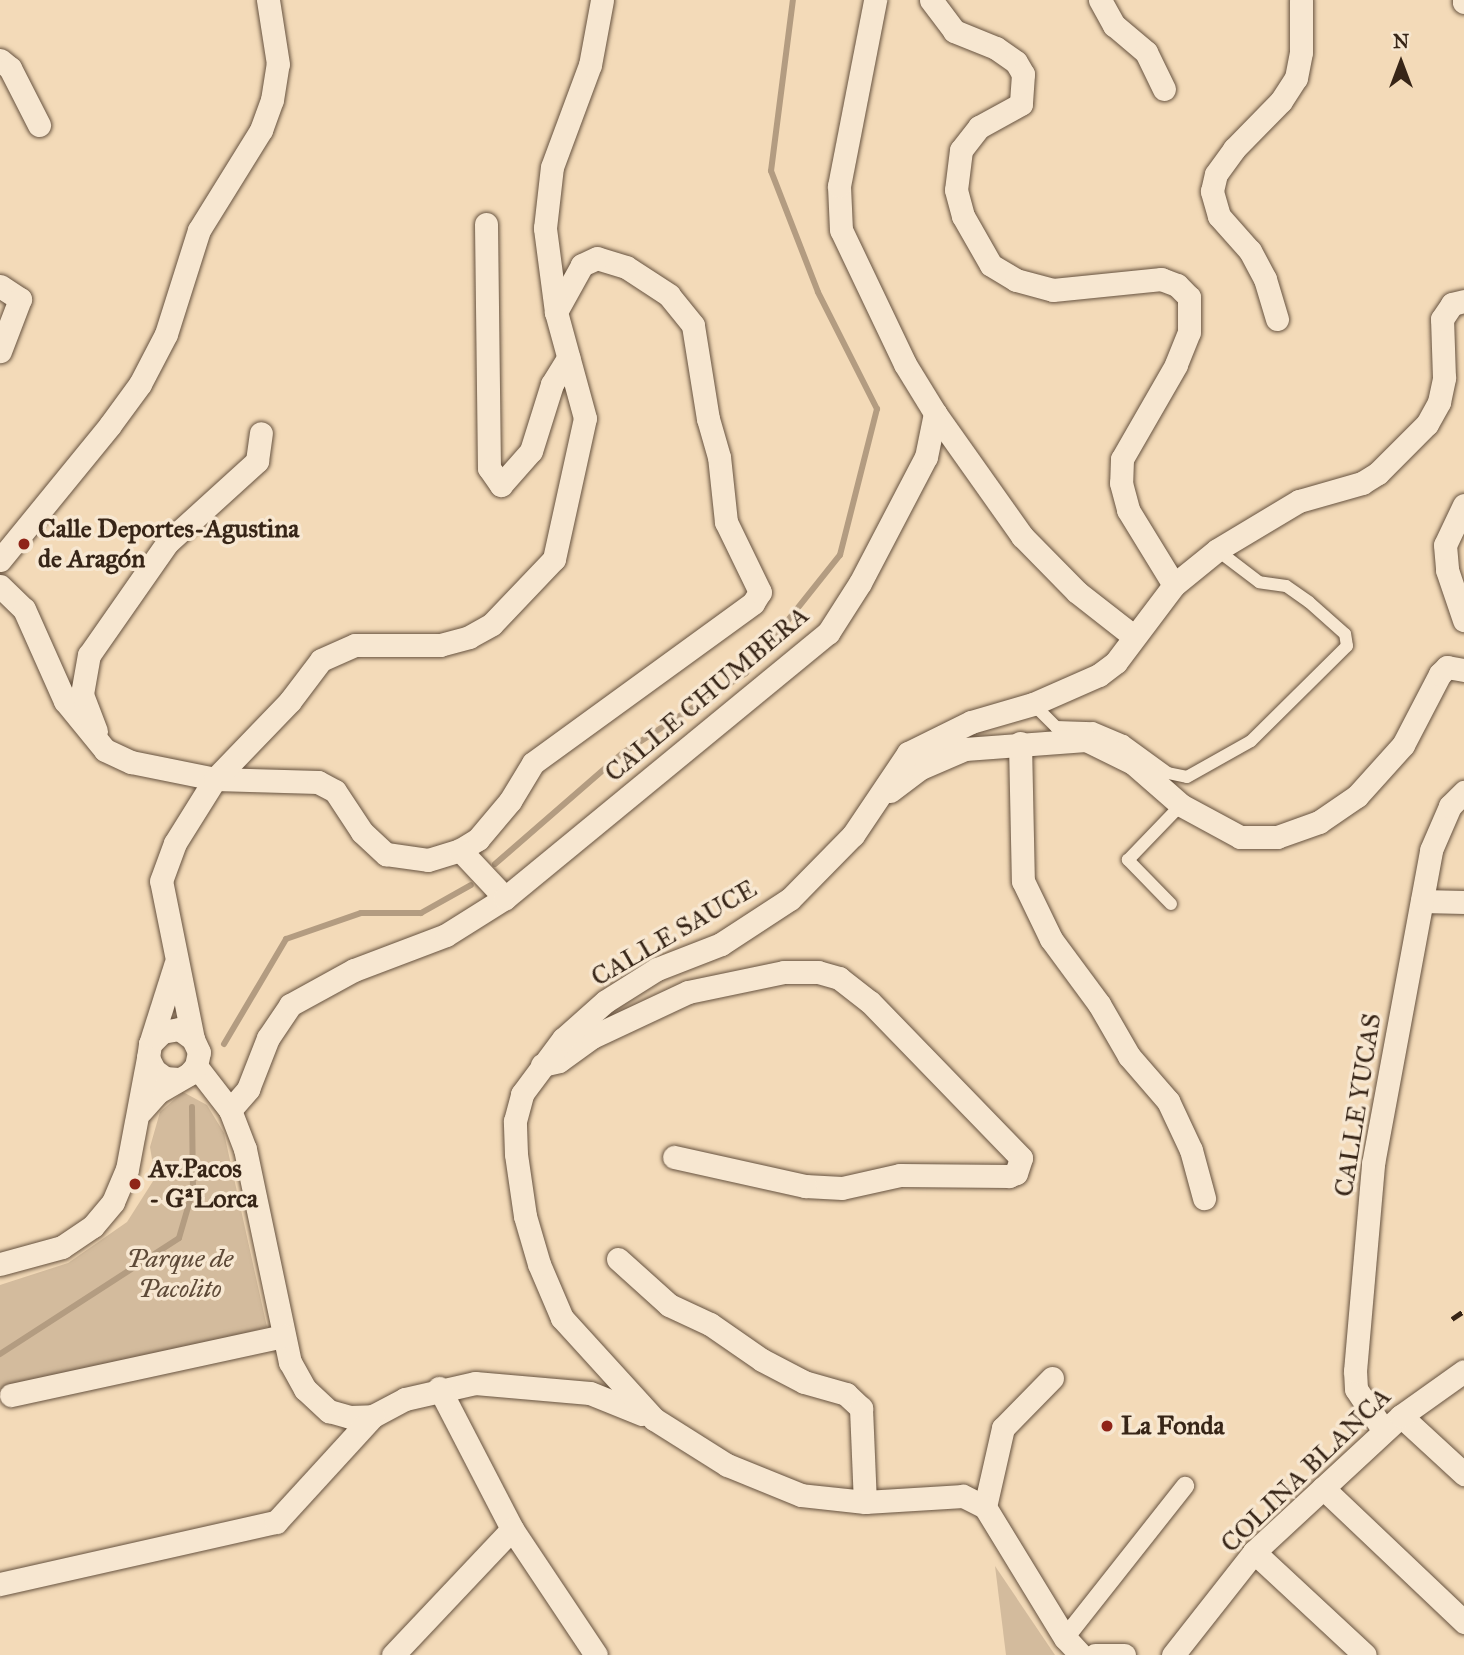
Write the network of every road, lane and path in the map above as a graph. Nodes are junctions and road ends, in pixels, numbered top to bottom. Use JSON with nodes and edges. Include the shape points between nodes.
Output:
{"nodes":[{"id":1,"x":268,"y":0,"type":"edge"},
{"id":2,"x":602,"y":0,"type":"edge"},
{"id":3,"x":875,"y":0,"type":"edge"},
{"id":4,"x":931,"y":0,"type":"edge"},
{"id":5,"x":1100,"y":0,"type":"edge"},
{"id":6,"x":1301,"y":0,"type":"edge"},
{"id":7,"x":0,"y":60,"type":"edge"},
{"id":8,"x":1164,"y":89,"type":"dead end"},
{"id":9,"x":39,"y":125,"type":"dead end"},
{"id":10,"x":486,"y":224,"type":"dead end"},
{"id":11,"x":0,"y":286,"type":"edge"},
{"id":12,"x":1464,"y":301,"type":"edge"},
{"id":13,"x":556,"y":312,"type":"junction"},
{"id":14,"x":1277,"y":320,"type":"dead end"},
{"id":15,"x":0,"y":351,"type":"edge"},
{"id":16,"x":568,"y":358,"type":"junction"},
{"id":17,"x":935,"y":413,"type":"junction"},
{"id":18,"x":261,"y":433,"type":"dead end"},
{"id":19,"x":1464,"y":505,"type":"edge"},
{"id":20,"x":1217,"y":550,"type":"junction"},
{"id":21,"x":0,"y":560,"type":"edge"},
{"id":22,"x":1174,"y":585,"type":"junction"},
{"id":23,"x":0,"y":586,"type":"edge"},
{"id":24,"x":1464,"y":620,"type":"edge"},
{"id":25,"x":1132,"y":635,"type":"junction"},
{"id":26,"x":1464,"y":670,"type":"edge"},
{"id":27,"x":1033,"y":704,"type":"junction"},
{"id":28,"x":1020,"y":743,"type":"junction"},
{"id":29,"x":104,"y":750,"type":"junction"},
{"id":30,"x":215,"y":779,"type":"junction"},
{"id":31,"x":1464,"y":792,"type":"edge"},
{"id":32,"x":876,"y":801,"type":"junction"},
{"id":33,"x":1181,"y":805,"type":"junction"},
{"id":34,"x":460,"y":850,"type":"junction"},
{"id":35,"x":505,"y":898,"type":"junction"},
{"id":36,"x":1422,"y":901,"type":"junction"},
{"id":37,"x":1464,"y":902,"type":"edge"},
{"id":38,"x":1171,"y":904,"type":"dead end"},
{"id":39,"x":175,"y":965,"type":"junction"},
{"id":40,"x":193,"y":1038,"type":"junction"},
{"id":41,"x":149,"y":1051,"type":"junction"},
{"id":42,"x":542,"y":1065,"type":"junction"},
{"id":43,"x":187,"y":1072,"type":"junction"},
{"id":44,"x":230,"y":1110,"type":"junction"},
{"id":45,"x":141,"y":1111,"type":"junction"},
{"id":46,"x":674,"y":1157,"type":"dead end"},
{"id":47,"x":1204,"y":1198,"type":"dead end"},
{"id":48,"x":618,"y":1259,"type":"dead end"},
{"id":49,"x":0,"y":1264,"type":"edge"},
{"id":50,"x":284,"y":1336,"type":"junction"},
{"id":51,"x":1464,"y":1371,"type":"edge"},
{"id":52,"x":1052,"y":1378,"type":"dead end"},
{"id":53,"x":439,"y":1388,"type":"junction"},
{"id":54,"x":11,"y":1395,"type":"dead end"},
{"id":55,"x":373,"y":1416,"type":"junction"},
{"id":56,"x":1401,"y":1416,"type":"junction"},
{"id":57,"x":653,"y":1419,"type":"junction"},
{"id":58,"x":1384,"y":1431,"type":"junction"},
{"id":59,"x":1464,"y":1475,"type":"edge"},
{"id":60,"x":1185,"y":1486,"type":"dead end"},
{"id":61,"x":1323,"y":1488,"type":"junction"},
{"id":62,"x":865,"y":1502,"type":"junction"},
{"id":63,"x":985,"y":1507,"type":"junction"},
{"id":64,"x":512,"y":1529,"type":"junction"},
{"id":65,"x":1254,"y":1552,"type":"junction"},
{"id":66,"x":0,"y":1584,"type":"edge"},
{"id":67,"x":1464,"y":1622,"type":"edge"},
{"id":68,"x":1073,"y":1647,"type":"edge"},
{"id":69,"x":407,"y":1650,"type":"edge"},
{"id":70,"x":596,"y":1655,"type":"edge"},
{"id":71,"x":1095,"y":1655,"type":"edge"},
{"id":72,"x":1124,"y":1655,"type":"edge"},
{"id":73,"x":1173,"y":1655,"type":"edge"},
{"id":74,"x":1365,"y":1655,"type":"edge"}],
"edges":[{"from":1,"to":21,"type":"street","via":[[278,64],[272,100],[261,131],[199,230],[166,334],[118,415]]},
{"from":2,"to":13,"type":"street","via":[[590,65],[552,167],[545,228]]},
{"from":3,"to":17,"type":"street","via":[[839,186],[841,229],[905,365]]},
{"from":4,"to":22,"type":"street","via":[[954,31],[996,48],[1016,62],[1023,74],[1021,104],[979,127],[961,150],[956,190],[962,216],[991,265],[1016,280],[1053,290],[1161,279],[1177,285],[1189,297],[1189,332],[1176,365],[1122,459],[1121,483],[1128,510]]},
{"from":5,"to":8,"type":"street","via":[[1114,25],[1146,52]]},
{"from":6,"to":14,"type":"street","via":[[1296,78],[1281,101],[1234,149],[1216,174],[1212,191],[1219,216],[1250,251],[1265,279]]},
{"from":7,"to":9,"type":"street","via":[[9,68]]},
{"from":10,"to":16,"type":"street","via":[[489,468],[500,485],[531,451],[552,384]]},
{"from":11,"to":15,"type":"street","via":[[20,299]]},
{"from":12,"to":20,"type":"street","name":"CALLE SAUCE","via":[[1445,310],[1439,402],[1410,443],[1362,483],[1298,501]]},
{"from":13,"to":16,"type":"street"},
{"from":13,"to":34,"type":"street","name":"CALLE CHUMBERA","via":[[582,265],[597,258],[626,267],[669,295],[693,325],[719,457],[726,522],[759,586],[757,599],[533,764],[478,839]]},
{"from":16,"to":30,"type":"street","via":[[585,418],[554,559],[492,624],[469,637],[440,645],[355,645],[321,660],[290,701]]},
{"from":17,"to":25,"type":"street","via":[[1022,536],[1077,592]]},
{"from":17,"to":35,"type":"street","name":"CALLE CHUMBERA","via":[[933,437],[921,468],[828,633]]},
{"from":18,"to":29,"type":"street","via":[[257,461],[167,543],[89,655],[82,694]]},
{"from":19,"to":24,"type":"street","via":[[1445,545],[1447,570]]},
{"from":20,"to":22,"type":"street","name":"CALLE SAUCE"},
{"from":20,"to":27,"type":"lane","via":[[1259,582],[1286,586],[1345,634],[1347,646],[1251,741],[1187,777],[1168,773],[1124,741],[1093,728],[1055,727]]},
{"from":22,"to":25,"type":"street","name":"CALLE SAUCE"},
{"from":23,"to":29,"type":"street","via":[[24,609],[65,701]]},
{"from":25,"to":27,"type":"street","name":"CALLE SAUCE","via":[[1116,662],[1099,675]]},
{"from":26,"to":33,"type":"street","via":[[1447,667],[1440,674],[1387,767],[1357,796],[1319,822],[1277,836],[1240,837]]},
{"from":27,"to":32,"type":"street","name":"CALLE SAUCE","via":[[971,722],[908,753]]},
{"from":28,"to":32,"type":"street","via":[[965,749],[920,768]]},
{"from":28,"to":33,"type":"street","via":[[1086,740],[1133,763]]},
{"from":28,"to":47,"type":"street","via":[[1023,881],[1051,939],[1099,1004],[1129,1056],[1168,1101],[1191,1150]]},
{"from":29,"to":30,"type":"street","name":"CALLE CHUMBERA","via":[[131,762]]},
{"from":30,"to":34,"type":"street","name":"CALLE CHUMBERA","via":[[318,782],[335,791],[362,832],[386,854],[428,860]]},
{"from":30,"to":39,"type":"street","via":[[175,843],[162,881]]},
{"from":31,"to":36,"type":"street","name":"CALLE YUCAS","via":[[1450,806],[1431,849]]},
{"from":32,"to":42,"type":"street","name":"CALLE SAUCE","via":[[853,835],[790,899],[721,944],[657,969],[606,1001],[563,1039]]},
{"from":33,"to":38,"type":"lane","via":[[1128,860]]},
{"from":34,"to":35,"type":"street"},
{"from":35,"to":44,"type":"street","name":"CALLE CHUMBERA","via":[[446,935],[354,970],[290,1004],[268,1038],[248,1089]]},
{"from":36,"to":37,"type":"street"},
{"from":36,"to":58,"type":"street","name":"CALLE YUCAS","via":[[1373,1164],[1355,1371],[1356,1389]]},
{"from":39,"to":40,"type":"street"},
{"from":39,"to":41,"type":"street"},
{"from":40,"to":41,"type":"street","via":[[179,1030],[162,1032]]},
{"from":40,"to":43,"type":"street","via":[[199,1052]]},
{"from":41,"to":43,"type":"street","via":[[154,1070],[165,1078]]},
{"from":41,"to":45,"type":"street"},
{"from":42,"to":46,"type":"street","via":[[559,1061],[592,1037],[688,992],[784,972],[818,972],[839,978],[870,1002],[1021,1158],[1016,1173],[1009,1176],[900,1175],[842,1188],[805,1186]]},
{"from":42,"to":57,"type":"street","name":"CALLE SAUCE","via":[[522,1094],[515,1121],[525,1216],[539,1264],[562,1318]]},
{"from":43,"to":44,"type":"street"},
{"from":43,"to":45,"type":"street"},
{"from":44,"to":50,"type":"street","via":[[245,1149]]},
{"from":45,"to":49,"type":"street","via":[[127,1169],[113,1202],[93,1226],[62,1247]]},
{"from":48,"to":62,"type":"street","via":[[669,1304],[804,1382],[846,1394],[861,1408]]},
{"from":50,"to":54,"type":"street"},
{"from":50,"to":55,"type":"street","via":[[290,1362],[305,1389],[329,1411],[350,1417]]},
{"from":51,"to":56,"type":"street","name":"COLINA BLANCA"},
{"from":52,"to":63,"type":"street","via":[[1003,1429]]},
{"from":53,"to":55,"type":"street"},
{"from":53,"to":57,"type":"street","via":[[475,1384],[557,1387],[590,1392]]},
{"from":53,"to":64,"type":"street"},
{"from":55,"to":66,"type":"street","via":[[276,1522]]},
{"from":56,"to":58,"type":"street","name":"COLINA BLANCA"},
{"from":56,"to":59,"type":"street"},
{"from":57,"to":62,"type":"street","name":"CALLE SAUCE","via":[[768,1485],[801,1495]]},
{"from":58,"to":61,"type":"street","name":"COLINA BLANCA"},
{"from":60,"to":68,"type":"street"},
{"from":61,"to":65,"type":"street","name":"COLINA BLANCA"},
{"from":61,"to":67,"type":"street"},
{"from":62,"to":63,"type":"street","name":"CALLE SAUCE","via":[[963,1496]]},
{"from":63,"to":68,"type":"street"},
{"from":64,"to":69,"type":"street"},
{"from":64,"to":70,"type":"street"},
{"from":65,"to":73,"type":"street","name":"COLINA BLANCA"},
{"from":65,"to":74,"type":"street"},
{"from":71,"to":72,"type":"street"}]}
